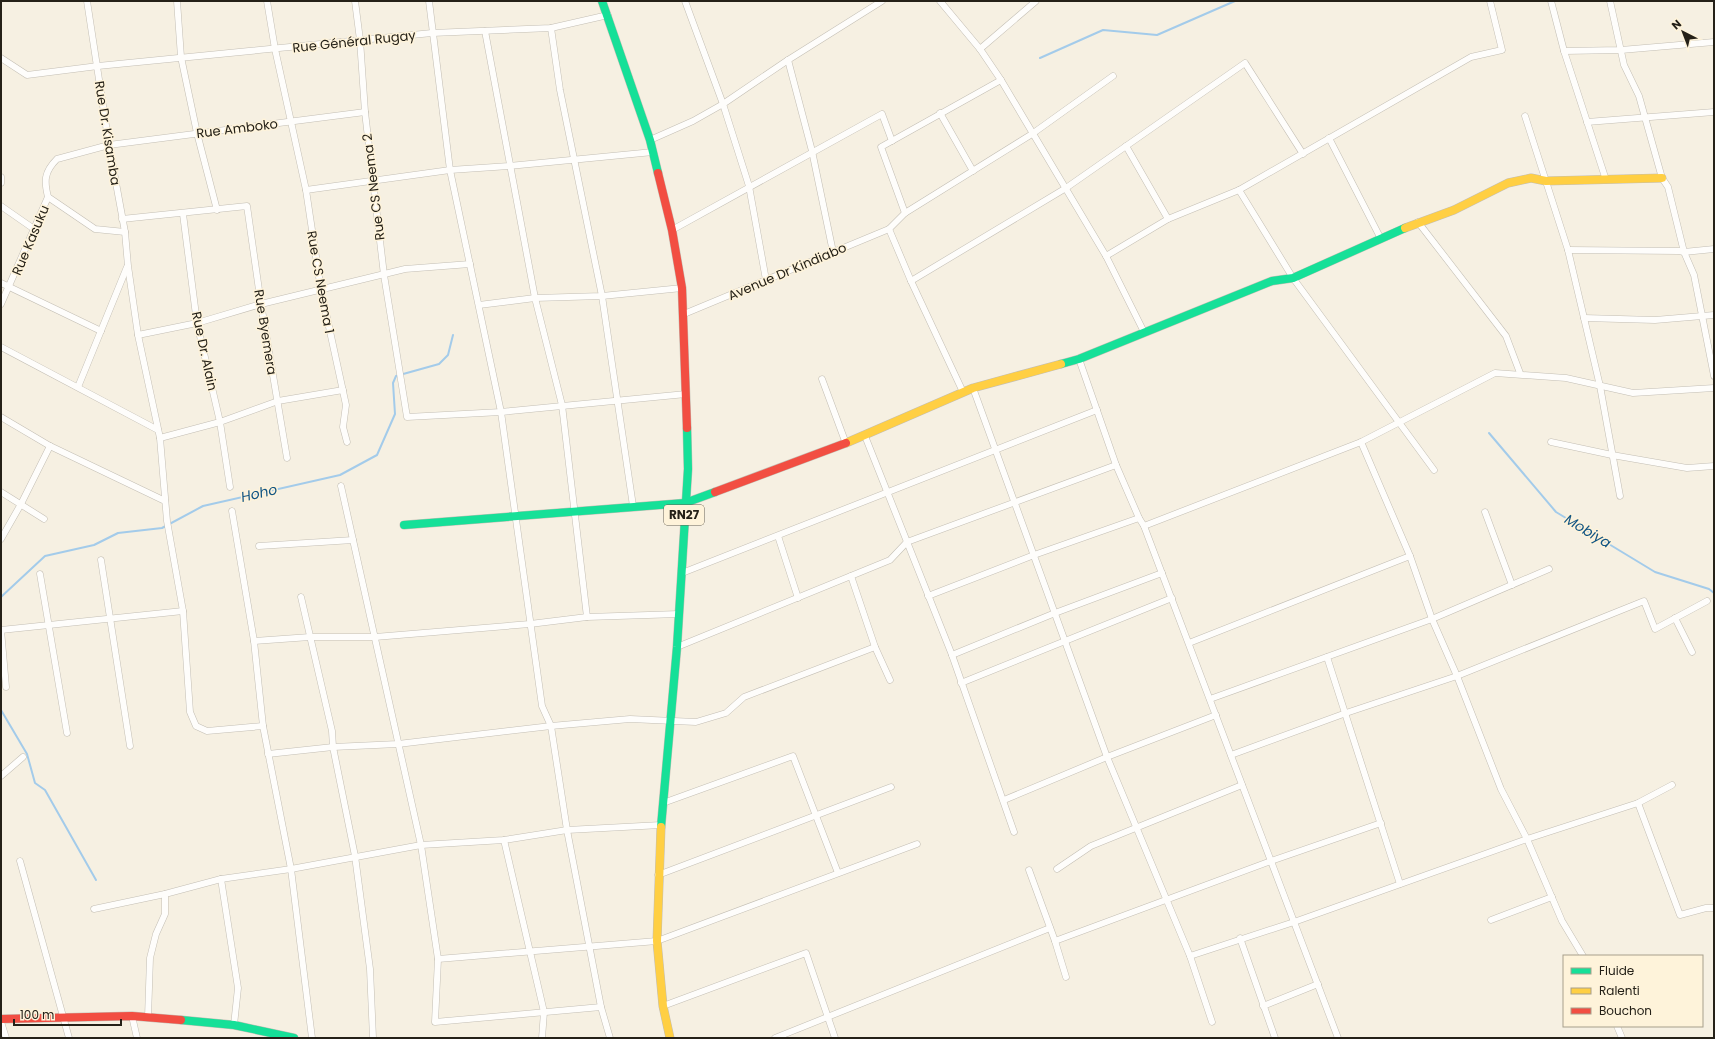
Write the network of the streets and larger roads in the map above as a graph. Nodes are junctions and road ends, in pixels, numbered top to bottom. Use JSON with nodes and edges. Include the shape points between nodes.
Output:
{"nodes":[{"id":1,"x":87,"y":1,"type":"edge"},
{"id":2,"x":177,"y":1,"type":"edge"},
{"id":3,"x":267,"y":1,"type":"edge"},
{"id":4,"x":355,"y":1,"type":"edge"},
{"id":5,"x":429,"y":1,"type":"edge"},
{"id":6,"x":602,"y":1,"type":"edge"},
{"id":7,"x":685,"y":1,"type":"edge"},
{"id":8,"x":882,"y":1,"type":"edge"},
{"id":9,"x":940,"y":1,"type":"edge"},
{"id":10,"x":1036,"y":1,"type":"edge"},
{"id":11,"x":1490,"y":1,"type":"edge"},
{"id":12,"x":1551,"y":1,"type":"edge"},
{"id":13,"x":1610,"y":1,"type":"edge"},
{"id":14,"x":608,"y":15,"type":"junction"},
{"id":15,"x":551,"y":28,"type":"junction"},
{"id":16,"x":485,"y":31,"type":"junction"},
{"id":17,"x":432,"y":33,"type":"junction"},
{"id":18,"x":360,"y":40,"type":"junction"},
{"id":19,"x":1714,"y":42,"type":"edge"},
{"id":20,"x":275,"y":49,"type":"junction"},
{"id":21,"x":980,"y":49,"type":"junction"},
{"id":22,"x":1621,"y":50,"type":"junction"},
{"id":23,"x":1564,"y":51,"type":"junction"},
{"id":24,"x":182,"y":57,"type":"junction"},
{"id":25,"x":1,"y":58,"type":"edge"},
{"id":26,"x":788,"y":60,"type":"junction"},
{"id":27,"x":98,"y":66,"type":"junction"},
{"id":28,"x":1113,"y":76,"type":"dead end"},
{"id":29,"x":1002,"y":80,"type":"junction"},
{"id":30,"x":723,"y":104,"type":"junction"},
{"id":31,"x":365,"y":112,"type":"junction"},
{"id":32,"x":1714,"y":112,"type":"edge"},
{"id":33,"x":940,"y":113,"type":"junction"},
{"id":34,"x":1525,"y":116,"type":"dead end"},
{"id":35,"x":1645,"y":116,"type":"junction"},
{"id":36,"x":291,"y":121,"type":"junction"},
{"id":37,"x":1587,"y":122,"type":"junction"},
{"id":38,"x":198,"y":133,"type":"junction"},
{"id":39,"x":1032,"y":134,"type":"junction"},
{"id":40,"x":1329,"y":138,"type":"junction"},
{"id":41,"x":650,"y":140,"type":"junction"},
{"id":42,"x":892,"y":141,"type":"junction"},
{"id":43,"x":109,"y":145,"type":"junction"},
{"id":44,"x":1126,"y":146,"type":"junction"},
{"id":45,"x":653,"y":152,"type":"junction"},
{"id":46,"x":812,"y":152,"type":"junction"},
{"id":47,"x":1303,"y":154,"type":"junction"},
{"id":48,"x":575,"y":160,"type":"junction"},
{"id":49,"x":509,"y":166,"type":"junction"},
{"id":50,"x":450,"y":170,"type":"junction"},
{"id":51,"x":972,"y":171,"type":"junction"},
{"id":52,"x":1,"y":177,"type":"edge"},
{"id":53,"x":1662,"y":178,"type":"junction"},
{"id":54,"x":373,"y":180,"type":"junction"},
{"id":55,"x":1606,"y":180,"type":"junction"},
{"id":56,"x":1546,"y":181,"type":"junction"},
{"id":57,"x":1,"y":183,"type":"edge"},
{"id":58,"x":750,"y":186,"type":"junction"},
{"id":59,"x":1066,"y":188,"type":"junction"},
{"id":60,"x":306,"y":190,"type":"junction"},
{"id":61,"x":1239,"y":190,"type":"junction"},
{"id":62,"x":48,"y":197,"type":"junction"},
{"id":63,"x":1,"y":206,"type":"edge"},
{"id":64,"x":217,"y":210,"type":"junction"},
{"id":65,"x":905,"y":213,"type":"junction"},
{"id":66,"x":183,"y":214,"type":"junction"},
{"id":67,"x":122,"y":218,"type":"junction"},
{"id":68,"x":1168,"y":219,"type":"junction"},
{"id":69,"x":1418,"y":222,"type":"junction"},
{"id":70,"x":889,"y":228,"type":"junction"},
{"id":71,"x":34,"y":229,"type":"junction"},
{"id":72,"x":672,"y":230,"type":"junction"},
{"id":73,"x":125,"y":232,"type":"junction"},
{"id":74,"x":1380,"y":239,"type":"junction"},
{"id":75,"x":1714,"y":249,"type":"edge"},
{"id":76,"x":1568,"y":250,"type":"junction"},
{"id":77,"x":833,"y":252,"type":"junction"},
{"id":78,"x":1684,"y":252,"type":"junction"},
{"id":79,"x":1106,"y":256,"type":"junction"},
{"id":80,"x":470,"y":264,"type":"junction"},
{"id":81,"x":128,"y":266,"type":"junction"},
{"id":82,"x":384,"y":275,"type":"junction"},
{"id":83,"x":1293,"y":278,"type":"junction"},
{"id":84,"x":766,"y":280,"type":"junction"},
{"id":85,"x":911,"y":281,"type":"junction"},
{"id":86,"x":1,"y":283,"type":"edge"},
{"id":87,"x":9,"y":288,"type":"junction"},
{"id":88,"x":682,"y":288,"type":"junction"},
{"id":89,"x":321,"y":290,"type":"junction"},
{"id":90,"x":602,"y":296,"type":"junction"},
{"id":91,"x":535,"y":298,"type":"junction"},
{"id":92,"x":1,"y":304,"type":"edge"},
{"id":93,"x":261,"y":304,"type":"junction"},
{"id":94,"x":479,"y":305,"type":"junction"},
{"id":95,"x":684,"y":314,"type":"junction"},
{"id":96,"x":1714,"y":315,"type":"edge"},
{"id":97,"x":1702,"y":316,"type":"junction"},
{"id":98,"x":1584,"y":318,"type":"junction"},
{"id":99,"x":198,"y":323,"type":"junction"},
{"id":100,"x":101,"y":331,"type":"junction"},
{"id":101,"x":1144,"y":332,"type":"junction"},
{"id":102,"x":138,"y":335,"type":"junction"},
{"id":103,"x":1,"y":347,"type":"edge"},
{"id":104,"x":1079,"y":358,"type":"junction"},
{"id":105,"x":1520,"y":374,"type":"junction"},
{"id":106,"x":1714,"y":376,"type":"edge"},
{"id":107,"x":822,"y":379,"type":"dead end"},
{"id":108,"x":1600,"y":386,"type":"junction"},
{"id":109,"x":78,"y":387,"type":"junction"},
{"id":110,"x":973,"y":388,"type":"junction"},
{"id":111,"x":1714,"y":388,"type":"edge"},
{"id":112,"x":343,"y":390,"type":"junction"},
{"id":113,"x":963,"y":392,"type":"junction"},
{"id":114,"x":686,"y":394,"type":"junction"},
{"id":115,"x":278,"y":401,"type":"junction"},
{"id":116,"x":619,"y":402,"type":"junction"},
{"id":117,"x":562,"y":405,"type":"junction"},
{"id":118,"x":1097,"y":410,"type":"junction"},
{"id":119,"x":501,"y":412,"type":"junction"},
{"id":120,"x":1,"y":417,"type":"edge"},
{"id":121,"x":220,"y":422,"type":"junction"},
{"id":122,"x":1398,"y":423,"type":"junction"},
{"id":123,"x":158,"y":430,"type":"junction"},
{"id":124,"x":865,"y":436,"type":"junction"},
{"id":125,"x":160,"y":438,"type":"junction"},
{"id":126,"x":347,"y":442,"type":"dead end"},
{"id":127,"x":846,"y":442,"type":"junction"},
{"id":128,"x":1361,"y":442,"type":"junction"},
{"id":129,"x":1551,"y":442,"type":"dead end"},
{"id":130,"x":50,"y":446,"type":"junction"},
{"id":131,"x":996,"y":450,"type":"junction"},
{"id":132,"x":1612,"y":455,"type":"junction"},
{"id":133,"x":287,"y":458,"type":"dead end"},
{"id":134,"x":1116,"y":465,"type":"junction"},
{"id":135,"x":1714,"y":466,"type":"edge"},
{"id":136,"x":1434,"y":470,"type":"dead end"},
{"id":137,"x":341,"y":486,"type":"dead end"},
{"id":138,"x":230,"y":487,"type":"dead end"},
{"id":139,"x":1,"y":492,"type":"edge"},
{"id":140,"x":887,"y":493,"type":"junction"},
{"id":141,"x":1620,"y":496,"type":"dead end"},
{"id":142,"x":166,"y":501,"type":"junction"},
{"id":143,"x":1015,"y":502,"type":"junction"},
{"id":144,"x":685,"y":503,"type":"junction"},
{"id":145,"x":21,"y":504,"type":"junction"},
{"id":146,"x":633,"y":506,"type":"junction"},
{"id":147,"x":575,"y":510,"type":"junction"},
{"id":148,"x":232,"y":511,"type":"dead end"},
{"id":149,"x":1485,"y":512,"type":"dead end"},
{"id":150,"x":516,"y":516,"type":"junction"},
{"id":151,"x":1139,"y":518,"type":"junction"},
{"id":152,"x":44,"y":519,"type":"dead end"},
{"id":153,"x":404,"y":525,"type":"dead end"},
{"id":154,"x":1144,"y":526,"type":"junction"},
{"id":155,"x":778,"y":536,"type":"junction"},
{"id":156,"x":1,"y":539,"type":"edge"},
{"id":157,"x":353,"y":540,"type":"junction"},
{"id":158,"x":907,"y":542,"type":"junction"},
{"id":159,"x":260,"y":546,"type":"dead end"},
{"id":160,"x":1034,"y":555,"type":"junction"},
{"id":161,"x":1410,"y":556,"type":"junction"},
{"id":162,"x":101,"y":560,"type":"dead end"},
{"id":163,"x":1549,"y":569,"type":"dead end"},
{"id":164,"x":682,"y":573,"type":"junction"},
{"id":165,"x":1162,"y":573,"type":"junction"},
{"id":166,"x":40,"y":574,"type":"dead end"},
{"id":167,"x":851,"y":576,"type":"junction"},
{"id":168,"x":1512,"y":585,"type":"junction"},
{"id":169,"x":928,"y":596,"type":"junction"},
{"id":170,"x":301,"y":597,"type":"dead end"},
{"id":171,"x":798,"y":598,"type":"junction"},
{"id":172,"x":1172,"y":598,"type":"junction"},
{"id":173,"x":1707,"y":601,"type":"dead end"},
{"id":174,"x":183,"y":611,"type":"junction"},
{"id":175,"x":1055,"y":613,"type":"junction"},
{"id":176,"x":679,"y":614,"type":"junction"},
{"id":177,"x":587,"y":617,"type":"junction"},
{"id":178,"x":110,"y":618,"type":"junction"},
{"id":179,"x":1675,"y":618,"type":"junction"},
{"id":180,"x":1432,"y":619,"type":"junction"},
{"id":181,"x":530,"y":624,"type":"junction"},
{"id":182,"x":48,"y":625,"type":"junction"},
{"id":183,"x":310,"y":637,"type":"junction"},
{"id":184,"x":375,"y":637,"type":"junction"},
{"id":185,"x":254,"y":641,"type":"junction"},
{"id":186,"x":1066,"y":642,"type":"junction"},
{"id":187,"x":1189,"y":643,"type":"junction"},
{"id":188,"x":875,"y":647,"type":"junction"},
{"id":189,"x":678,"y":648,"type":"junction"},
{"id":190,"x":1692,"y":652,"type":"dead end"},
{"id":191,"x":952,"y":655,"type":"junction"},
{"id":192,"x":1327,"y":657,"type":"junction"},
{"id":193,"x":1457,"y":676,"type":"junction"},
{"id":194,"x":890,"y":680,"type":"dead end"},
{"id":195,"x":961,"y":683,"type":"junction"},
{"id":196,"x":6,"y":687,"type":"dead end"},
{"id":197,"x":1210,"y":699,"type":"junction"},
{"id":198,"x":1346,"y":712,"type":"junction"},
{"id":199,"x":1216,"y":715,"type":"junction"},
{"id":200,"x":670,"y":722,"type":"junction"},
{"id":201,"x":263,"y":726,"type":"junction"},
{"id":202,"x":551,"y":726,"type":"junction"},
{"id":203,"x":67,"y":733,"type":"dead end"},
{"id":204,"x":398,"y":744,"type":"junction"},
{"id":205,"x":130,"y":746,"type":"dead end"},
{"id":206,"x":333,"y":747,"type":"junction"},
{"id":207,"x":268,"y":754,"type":"junction"},
{"id":208,"x":1231,"y":755,"type":"junction"},
{"id":209,"x":23,"y":757,"type":"dead end"},
{"id":210,"x":1108,"y":757,"type":"junction"},
{"id":211,"x":1,"y":776,"type":"edge"},
{"id":212,"x":1242,"y":785,"type":"junction"},
{"id":213,"x":1672,"y":785,"type":"dead end"},
{"id":214,"x":891,"y":787,"type":"dead end"},
{"id":215,"x":1004,"y":800,"type":"junction"},
{"id":216,"x":663,"y":802,"type":"junction"},
{"id":217,"x":1638,"y":803,"type":"junction"},
{"id":218,"x":816,"y":815,"type":"junction"},
{"id":219,"x":1381,"y":823,"type":"junction"},
{"id":220,"x":661,"y":825,"type":"junction"},
{"id":221,"x":1136,"y":827,"type":"junction"},
{"id":222,"x":567,"y":830,"type":"junction"},
{"id":223,"x":1014,"y":832,"type":"dead end"},
{"id":224,"x":1527,"y":839,"type":"junction"},
{"id":225,"x":504,"y":840,"type":"junction"},
{"id":226,"x":917,"y":844,"type":"dead end"},
{"id":227,"x":421,"y":845,"type":"junction"},
{"id":228,"x":355,"y":856,"type":"junction"},
{"id":229,"x":20,"y":861,"type":"dead end"},
{"id":230,"x":1271,"y":861,"type":"junction"},
{"id":231,"x":291,"y":869,"type":"junction"},
{"id":232,"x":1057,"y":869,"type":"dead end"},
{"id":233,"x":1029,"y":870,"type":"dead end"},
{"id":234,"x":838,"y":873,"type":"junction"},
{"id":235,"x":658,"y":875,"type":"junction"},
{"id":236,"x":221,"y":879,"type":"junction"},
{"id":237,"x":1400,"y":884,"type":"junction"},
{"id":238,"x":165,"y":894,"type":"junction"},
{"id":239,"x":1552,"y":897,"type":"junction"},
{"id":240,"x":1166,"y":899,"type":"junction"},
{"id":241,"x":1714,"y":908,"type":"edge"},
{"id":242,"x":94,"y":909,"type":"dead end"},
{"id":243,"x":1490,"y":920,"type":"dead end"},
{"id":244,"x":1294,"y":922,"type":"junction"},
{"id":245,"x":1050,"y":928,"type":"junction"},
{"id":246,"x":1240,"y":938,"type":"junction"},
{"id":247,"x":657,"y":940,"type":"junction"},
{"id":248,"x":1055,"y":941,"type":"junction"},
{"id":249,"x":590,"y":945,"type":"junction"},
{"id":250,"x":529,"y":951,"type":"junction"},
{"id":251,"x":1582,"y":955,"type":"edge"},
{"id":252,"x":1190,"y":956,"type":"junction"},
{"id":253,"x":438,"y":959,"type":"junction"},
{"id":254,"x":1066,"y":977,"type":"dead end"},
{"id":255,"x":1318,"y":984,"type":"junction"},
{"id":256,"x":663,"y":1006,"type":"junction"},
{"id":257,"x":1263,"y":1006,"type":"junction"},
{"id":258,"x":601,"y":1007,"type":"junction"},
{"id":259,"x":544,"y":1012,"type":"junction"},
{"id":260,"x":132,"y":1016,"type":"junction"},
{"id":261,"x":148,"y":1017,"type":"junction"},
{"id":262,"x":827,"y":1017,"type":"junction"},
{"id":263,"x":63,"y":1019,"type":"junction"},
{"id":264,"x":1,"y":1021,"type":"edge"},
{"id":265,"x":1212,"y":1022,"type":"dead end"},
{"id":266,"x":234,"y":1025,"type":"junction"},
{"id":267,"x":1617,"y":1027,"type":"edge"},
{"id":268,"x":6,"y":1038,"type":"edge"},
{"id":269,"x":69,"y":1038,"type":"edge"},
{"id":270,"x":137,"y":1038,"type":"edge"},
{"id":271,"x":294,"y":1038,"type":"edge"},
{"id":272,"x":312,"y":1038,"type":"edge"},
{"id":273,"x":373,"y":1038,"type":"edge"},
{"id":274,"x":542,"y":1038,"type":"edge"},
{"id":275,"x":610,"y":1038,"type":"edge"},
{"id":276,"x":670,"y":1038,"type":"edge"},
{"id":277,"x":775,"y":1038,"type":"edge"},
{"id":278,"x":835,"y":1038,"type":"edge"},
{"id":279,"x":1275,"y":1038,"type":"edge"},
{"id":280,"x":1338,"y":1038,"type":"edge"},
{"id":281,"x":1622,"y":1038,"type":"edge"}],
"edges":[{"from":1,"to":27,"type":"street","name":"Rue Dr. Kisamba"},
{"from":2,"to":24,"type":"street"},
{"from":3,"to":20,"type":"street","name":"Rue CS Neema 1"},
{"from":4,"to":18,"type":"street","name":"Rue CS Neema 2"},
{"from":5,"to":17,"type":"street"},
{"from":6,"to":14,"type":"street","number":"RN27"},
{"from":7,"to":30,"type":"street"},
{"from":8,"to":26,"type":"street"},
{"from":9,"to":21,"type":"street"},
{"from":10,"to":21,"type":"street"},
{"from":11,"to":40,"type":"street","via":[[1502,50],[1471,57]]},
{"from":12,"to":23,"type":"street"},
{"from":13,"to":22,"type":"street"},
{"from":14,"to":15,"type":"street","name":"Rue Général Rugay"},
{"from":14,"to":41,"type":"street","number":"RN27"},
{"from":15,"to":16,"type":"street","name":"Rue Général Rugay"},
{"from":15,"to":48,"type":"street","via":[[560,90]]},
{"from":16,"to":17,"type":"street","name":"Rue Général Rugay"},
{"from":16,"to":49,"type":"street"},
{"from":17,"to":18,"type":"street","name":"Rue Général Rugay"},
{"from":17,"to":50,"type":"street"},
{"from":18,"to":20,"type":"street","name":"Rue Général Rugay"},
{"from":18,"to":31,"type":"street","name":"Rue CS Neema 2"},
{"from":19,"to":22,"type":"street"},
{"from":20,"to":24,"type":"street","name":"Rue Général Rugay"},
{"from":20,"to":36,"type":"street","name":"Rue CS Neema 1"},
{"from":21,"to":29,"type":"street"},
{"from":22,"to":23,"type":"street"},
{"from":22,"to":35,"type":"street","via":[[1624,66],[1639,96]]},
{"from":23,"to":37,"type":"street"},
{"from":24,"to":27,"type":"street","name":"Rue Général Rugay"},
{"from":24,"to":38,"type":"street"},
{"from":25,"to":27,"type":"street","name":"Rue Général Rugay","via":[[27,75]]},
{"from":26,"to":30,"type":"street"},
{"from":26,"to":46,"type":"street"},
{"from":27,"to":43,"type":"street","name":"Rue Dr. Kisamba"},
{"from":28,"to":39,"type":"street","name":"Avenue Dr Kindiabo"},
{"from":29,"to":33,"type":"street"},
{"from":29,"to":39,"type":"street"},
{"from":30,"to":41,"type":"street"},
{"from":30,"to":58,"type":"street"},
{"from":31,"to":36,"type":"street","name":"Rue Amboko"},
{"from":31,"to":54,"type":"street","name":"Rue CS Neema 2"},
{"from":32,"to":35,"type":"street"},
{"from":33,"to":42,"type":"street"},
{"from":33,"to":51,"type":"street"},
{"from":34,"to":56,"type":"street"},
{"from":35,"to":37,"type":"street"},
{"from":35,"to":53,"type":"street"},
{"from":36,"to":38,"type":"street","name":"Rue Amboko"},
{"from":36,"to":60,"type":"street","name":"Rue CS Neema 1"},
{"from":37,"to":55,"type":"street"},
{"from":38,"to":43,"type":"street","name":"Rue Amboko"},
{"from":38,"to":64,"type":"street"},
{"from":39,"to":51,"type":"street","name":"Avenue Dr Kindiabo"},
{"from":39,"to":59,"type":"street"},
{"from":40,"to":47,"type":"street"},
{"from":40,"to":74,"type":"street"},
{"from":41,"to":45,"type":"street","number":"RN27"},
{"from":42,"to":46,"type":"street","via":[[882,114]]},
{"from":42,"to":65,"type":"street","via":[[881,147]]},
{"from":43,"to":62,"type":"street","name":"Rue Kasuku","via":[[57,159],[44,180]]},
{"from":43,"to":67,"type":"street","name":"Rue Dr. Kisamba"},
{"from":44,"to":47,"type":"street","via":[[1245,63]]},
{"from":44,"to":59,"type":"street"},
{"from":44,"to":68,"type":"street"},
{"from":45,"to":48,"type":"street"},
{"from":45,"to":72,"type":"street","number":"RN27"},
{"from":46,"to":58,"type":"street"},
{"from":46,"to":77,"type":"street"},
{"from":47,"to":61,"type":"street"},
{"from":48,"to":49,"type":"street"},
{"from":48,"to":90,"type":"street"},
{"from":49,"to":50,"type":"street"},
{"from":49,"to":91,"type":"street"},
{"from":50,"to":54,"type":"street"},
{"from":50,"to":80,"type":"street"},
{"from":51,"to":65,"type":"street","name":"Avenue Dr Kindiabo"},
{"from":52,"to":57,"type":"street"},
{"from":53,"to":55,"type":"street"},
{"from":53,"to":78,"type":"street","via":[[1668,187]]},
{"from":54,"to":60,"type":"street"},
{"from":54,"to":82,"type":"street","name":"Rue CS Neema 2"},
{"from":55,"to":56,"type":"street"},
{"from":56,"to":69,"type":"street","via":[[1531,178],[1508,183],[1454,210]]},
{"from":56,"to":76,"type":"street"},
{"from":58,"to":72,"type":"street"},
{"from":58,"to":84,"type":"street"},
{"from":59,"to":79,"type":"street"},
{"from":59,"to":85,"type":"street"},
{"from":60,"to":89,"type":"street","name":"Rue CS Neema 1"},
{"from":61,"to":68,"type":"street"},
{"from":61,"to":83,"type":"street"},
{"from":62,"to":71,"type":"street","name":"Rue Kasuku"},
{"from":62,"to":73,"type":"street","via":[[95,229]]},
{"from":63,"to":71,"type":"street"},
{"from":64,"to":66,"type":"street"},
{"from":64,"to":93,"type":"street","name":"Rue Byemera","via":[[247,206]]},
{"from":65,"to":70,"type":"street","name":"Avenue Dr Kindiabo"},
{"from":66,"to":67,"type":"street"},
{"from":66,"to":99,"type":"street","name":"Rue Dr. Alain"},
{"from":67,"to":73,"type":"street","name":"Rue Dr. Kisamba"},
{"from":68,"to":79,"type":"street"},
{"from":69,"to":74,"type":"street"},
{"from":69,"to":105,"type":"street","via":[[1506,336]]},
{"from":70,"to":77,"type":"street","name":"Avenue Dr Kindiabo"},
{"from":70,"to":85,"type":"street"},
{"from":71,"to":87,"type":"street","name":"Rue Kasuku"},
{"from":72,"to":88,"type":"street","number":"RN27"},
{"from":73,"to":81,"type":"street","name":"Rue Dr. Kisamba"},
{"from":74,"to":83,"type":"street"},
{"from":75,"to":78,"type":"street"},
{"from":76,"to":78,"type":"street"},
{"from":76,"to":98,"type":"street"},
{"from":77,"to":84,"type":"street","name":"Avenue Dr Kindiabo"},
{"from":78,"to":97,"type":"street","via":[[1694,275]]},
{"from":79,"to":101,"type":"street"},
{"from":80,"to":82,"type":"street","via":[[406,269]]},
{"from":80,"to":94,"type":"street"},
{"from":81,"to":100,"type":"street","name":"Rue Dr. Kisamba"},
{"from":81,"to":102,"type":"street","name":"Rue Dr. Kisamba"},
{"from":82,"to":89,"type":"street"},
{"from":82,"to":119,"type":"street","name":"Rue CS Neema 2","via":[[407,417]]},
{"from":83,"to":101,"type":"street","via":[[1272,281]]},
{"from":83,"to":122,"type":"street"},
{"from":84,"to":95,"type":"street","name":"Avenue Dr Kindiabo"},
{"from":85,"to":113,"type":"street"},
{"from":86,"to":87,"type":"street"},
{"from":87,"to":92,"type":"street","name":"Rue Kasuku"},
{"from":87,"to":100,"type":"street"},
{"from":88,"to":90,"type":"street"},
{"from":88,"to":95,"type":"street","number":"RN27"},
{"from":89,"to":93,"type":"street"},
{"from":89,"to":112,"type":"street","name":"Rue CS Neema 1"},
{"from":90,"to":91,"type":"street"},
{"from":90,"to":116,"type":"street"},
{"from":91,"to":94,"type":"street"},
{"from":91,"to":117,"type":"street"},
{"from":93,"to":99,"type":"street"},
{"from":93,"to":115,"type":"street","name":"Rue Byemera"},
{"from":94,"to":119,"type":"street"},
{"from":95,"to":114,"type":"street","number":"RN27"},
{"from":96,"to":97,"type":"street"},
{"from":97,"to":98,"type":"street","via":[[1655,320]]},
{"from":97,"to":106,"type":"street"},
{"from":98,"to":108,"type":"street"},
{"from":99,"to":102,"type":"street"},
{"from":99,"to":121,"type":"street","name":"Rue Dr. Alain"},
{"from":100,"to":109,"type":"street","name":"Rue Dr. Kisamba"},
{"from":101,"to":104,"type":"street"},
{"from":102,"to":123,"type":"street","name":"Rue Dr. Kisamba"},
{"from":103,"to":109,"type":"street"},
{"from":104,"to":110,"type":"street"},
{"from":104,"to":118,"type":"street"},
{"from":105,"to":108,"type":"street","via":[[1566,378]]},
{"from":105,"to":122,"type":"street","via":[[1495,373]]},
{"from":107,"to":127,"type":"street"},
{"from":108,"to":111,"type":"street","via":[[1632,393]]},
{"from":108,"to":132,"type":"street"},
{"from":109,"to":123,"type":"street"},
{"from":110,"to":113,"type":"street"},
{"from":110,"to":131,"type":"street"},
{"from":112,"to":115,"type":"street"},
{"from":112,"to":126,"type":"street","name":"Rue CS Neema 1","via":[[346,405],[343,427]]},
{"from":113,"to":124,"type":"street"},
{"from":114,"to":116,"type":"street"},
{"from":114,"to":144,"type":"street","number":"RN27","via":[[688,469]]},
{"from":115,"to":121,"type":"street"},
{"from":115,"to":133,"type":"street","name":"Rue Byemera"},
{"from":116,"to":117,"type":"street"},
{"from":116,"to":146,"type":"street"},
{"from":117,"to":119,"type":"street"},
{"from":117,"to":147,"type":"street"},
{"from":118,"to":131,"type":"street"},
{"from":118,"to":134,"type":"street"},
{"from":119,"to":150,"type":"street"},
{"from":120,"to":130,"type":"street"},
{"from":121,"to":125,"type":"street"},
{"from":121,"to":138,"type":"street","name":"Rue Dr. Alain"},
{"from":122,"to":128,"type":"street"},
{"from":122,"to":136,"type":"street"},
{"from":123,"to":125,"type":"street","name":"Rue Dr. Kisamba"},
{"from":124,"to":127,"type":"street"},
{"from":124,"to":140,"type":"street"},
{"from":125,"to":142,"type":"street","name":"Rue Dr. Kisamba"},
{"from":127,"to":144,"type":"street"},
{"from":128,"to":154,"type":"street"},
{"from":128,"to":161,"type":"street"},
{"from":129,"to":132,"type":"street"},
{"from":130,"to":142,"type":"street"},
{"from":130,"to":145,"type":"street"},
{"from":131,"to":140,"type":"street"},
{"from":131,"to":143,"type":"street"},
{"from":132,"to":135,"type":"street","via":[[1687,468]]},
{"from":132,"to":141,"type":"street"},
{"from":134,"to":143,"type":"street"},
{"from":134,"to":151,"type":"street"},
{"from":137,"to":157,"type":"street"},
{"from":139,"to":145,"type":"street"},
{"from":140,"to":155,"type":"street"},
{"from":140,"to":158,"type":"street"},
{"from":142,"to":174,"type":"street","name":"Rue Dr. Kisamba","via":[[167,521]]},
{"from":143,"to":158,"type":"street"},
{"from":143,"to":160,"type":"street"},
{"from":144,"to":146,"type":"street"},
{"from":144,"to":164,"type":"street","number":"RN27"},
{"from":145,"to":152,"type":"street"},
{"from":145,"to":156,"type":"street"},
{"from":146,"to":147,"type":"street"},
{"from":147,"to":150,"type":"street"},
{"from":147,"to":177,"type":"street"},
{"from":148,"to":185,"type":"street"},
{"from":149,"to":168,"type":"street"},
{"from":150,"to":153,"type":"street"},
{"from":150,"to":181,"type":"street"},
{"from":151,"to":154,"type":"street"},
{"from":151,"to":160,"type":"street"},
{"from":154,"to":165,"type":"street"},
{"from":155,"to":164,"type":"street"},
{"from":155,"to":171,"type":"street"},
{"from":157,"to":159,"type":"street"},
{"from":157,"to":184,"type":"street"},
{"from":158,"to":167,"type":"street","via":[[890,560]]},
{"from":158,"to":169,"type":"street"},
{"from":160,"to":169,"type":"street"},
{"from":160,"to":175,"type":"street"},
{"from":161,"to":180,"type":"street"},
{"from":161,"to":187,"type":"street"},
{"from":162,"to":178,"type":"street"},
{"from":163,"to":168,"type":"street"},
{"from":164,"to":176,"type":"street","number":"RN27"},
{"from":165,"to":172,"type":"street"},
{"from":165,"to":175,"type":"street"},
{"from":166,"to":182,"type":"street"},
{"from":167,"to":171,"type":"street"},
{"from":167,"to":188,"type":"street"},
{"from":168,"to":180,"type":"street"},
{"from":169,"to":191,"type":"street"},
{"from":170,"to":183,"type":"street"},
{"from":171,"to":189,"type":"street"},
{"from":172,"to":186,"type":"street"},
{"from":172,"to":187,"type":"street"},
{"from":173,"to":179,"type":"street"},
{"from":174,"to":178,"type":"street"},
{"from":174,"to":201,"type":"street","name":"Rue Dr. Kisamba","via":[[190,712],[196,726],[207,731]]},
{"from":175,"to":186,"type":"street"},
{"from":175,"to":191,"type":"street"},
{"from":176,"to":177,"type":"street"},
{"from":176,"to":189,"type":"street","number":"RN27"},
{"from":177,"to":181,"type":"street"},
{"from":178,"to":182,"type":"street"},
{"from":178,"to":205,"type":"street"},
{"from":179,"to":190,"type":"street"},
{"from":179,"to":193,"type":"street","via":[[1655,629],[1644,600]]},
{"from":180,"to":192,"type":"street"},
{"from":180,"to":193,"type":"street"},
{"from":181,"to":184,"type":"street"},
{"from":181,"to":202,"type":"street","via":[[542,706]]},
{"from":182,"to":196,"type":"street","via":[[1,630]]},
{"from":182,"to":203,"type":"street"},
{"from":183,"to":184,"type":"street"},
{"from":183,"to":185,"type":"street"},
{"from":183,"to":206,"type":"street","via":[[332,731]]},
{"from":184,"to":204,"type":"street"},
{"from":185,"to":201,"type":"street"},
{"from":186,"to":195,"type":"street"},
{"from":186,"to":210,"type":"street"},
{"from":187,"to":197,"type":"street"},
{"from":188,"to":194,"type":"street"},
{"from":188,"to":200,"type":"street","via":[[744,697],[726,713],[696,722]]},
{"from":189,"to":200,"type":"street","number":"RN27"},
{"from":191,"to":195,"type":"street"},
{"from":192,"to":197,"type":"street"},
{"from":192,"to":198,"type":"street"},
{"from":193,"to":198,"type":"street"},
{"from":193,"to":224,"type":"street","via":[[1501,789]]},
{"from":195,"to":215,"type":"street"},
{"from":197,"to":199,"type":"street"},
{"from":198,"to":208,"type":"street"},
{"from":198,"to":219,"type":"street"},
{"from":199,"to":208,"type":"street"},
{"from":199,"to":210,"type":"street"},
{"from":200,"to":202,"type":"street","via":[[630,719]]},
{"from":200,"to":216,"type":"street","number":"RN27"},
{"from":201,"to":207,"type":"street"},
{"from":202,"to":204,"type":"street"},
{"from":202,"to":222,"type":"street"},
{"from":204,"to":206,"type":"street"},
{"from":204,"to":227,"type":"street"},
{"from":206,"to":207,"type":"street"},
{"from":206,"to":228,"type":"street"},
{"from":207,"to":231,"type":"street"},
{"from":208,"to":212,"type":"street"},
{"from":209,"to":211,"type":"street"},
{"from":210,"to":215,"type":"street"},
{"from":210,"to":221,"type":"street"},
{"from":212,"to":221,"type":"street"},
{"from":212,"to":230,"type":"street"},
{"from":213,"to":217,"type":"street"},
{"from":214,"to":218,"type":"street"},
{"from":215,"to":223,"type":"street"},
{"from":216,"to":218,"type":"street","via":[[793,756]]},
{"from":216,"to":220,"type":"street","number":"RN27"},
{"from":217,"to":224,"type":"street"},
{"from":217,"to":241,"type":"street","via":[[1680,916]]},
{"from":218,"to":234,"type":"street"},
{"from":218,"to":235,"type":"street"},
{"from":219,"to":230,"type":"street"},
{"from":219,"to":237,"type":"street"},
{"from":220,"to":222,"type":"street"},
{"from":220,"to":235,"type":"street","number":"RN27"},
{"from":221,"to":232,"type":"street","via":[[1091,846]]},
{"from":221,"to":240,"type":"street"},
{"from":222,"to":225,"type":"street"},
{"from":222,"to":249,"type":"street"},
{"from":224,"to":237,"type":"street"},
{"from":224,"to":239,"type":"street"},
{"from":225,"to":227,"type":"street"},
{"from":225,"to":250,"type":"street"},
{"from":226,"to":234,"type":"street"},
{"from":227,"to":228,"type":"street"},
{"from":227,"to":253,"type":"street"},
{"from":228,"to":231,"type":"street"},
{"from":228,"to":273,"type":"street","via":[[370,969]]},
{"from":229,"to":263,"type":"street"},
{"from":230,"to":240,"type":"street"},
{"from":230,"to":244,"type":"street"},
{"from":231,"to":236,"type":"street"},
{"from":231,"to":272,"type":"street"},
{"from":233,"to":245,"type":"street"},
{"from":234,"to":247,"type":"street"},
{"from":235,"to":247,"type":"street","number":"RN27"},
{"from":236,"to":238,"type":"street"},
{"from":236,"to":266,"type":"street","via":[[238,988]]},
{"from":237,"to":244,"type":"street"},
{"from":238,"to":242,"type":"street"},
{"from":238,"to":261,"type":"street","via":[[165,914],[156,934],[150,958]]},
{"from":239,"to":243,"type":"street"},
{"from":239,"to":251,"type":"street","via":[[1562,921]]},
{"from":240,"to":248,"type":"street"},
{"from":240,"to":252,"type":"street"},
{"from":244,"to":246,"type":"street"},
{"from":244,"to":255,"type":"street"},
{"from":245,"to":248,"type":"street"},
{"from":245,"to":262,"type":"street"},
{"from":246,"to":252,"type":"street"},
{"from":246,"to":257,"type":"street"},
{"from":247,"to":249,"type":"street"},
{"from":247,"to":256,"type":"street","number":"RN27"},
{"from":248,"to":254,"type":"street"},
{"from":249,"to":250,"type":"street"},
{"from":249,"to":258,"type":"street"},
{"from":250,"to":253,"type":"street"},
{"from":250,"to":259,"type":"street"},
{"from":252,"to":265,"type":"street"},
{"from":253,"to":259,"type":"street","via":[[435,1022]]},
{"from":255,"to":257,"type":"street"},
{"from":255,"to":280,"type":"street"},
{"from":256,"to":262,"type":"street","via":[[806,953]]},
{"from":256,"to":276,"type":"street","number":"RN27"},
{"from":257,"to":279,"type":"street"},
{"from":258,"to":259,"type":"street"},
{"from":258,"to":275,"type":"street"},
{"from":259,"to":274,"type":"street"},
{"from":260,"to":261,"type":"street"},
{"from":260,"to":263,"type":"street"},
{"from":260,"to":270,"type":"street"},
{"from":261,"to":266,"type":"street"},
{"from":262,"to":277,"type":"street"},
{"from":262,"to":278,"type":"street"},
{"from":263,"to":264,"type":"street"},
{"from":263,"to":269,"type":"street"},
{"from":264,"to":268,"type":"street"},
{"from":266,"to":271,"type":"street"},
{"from":267,"to":281,"type":"street"}]}
